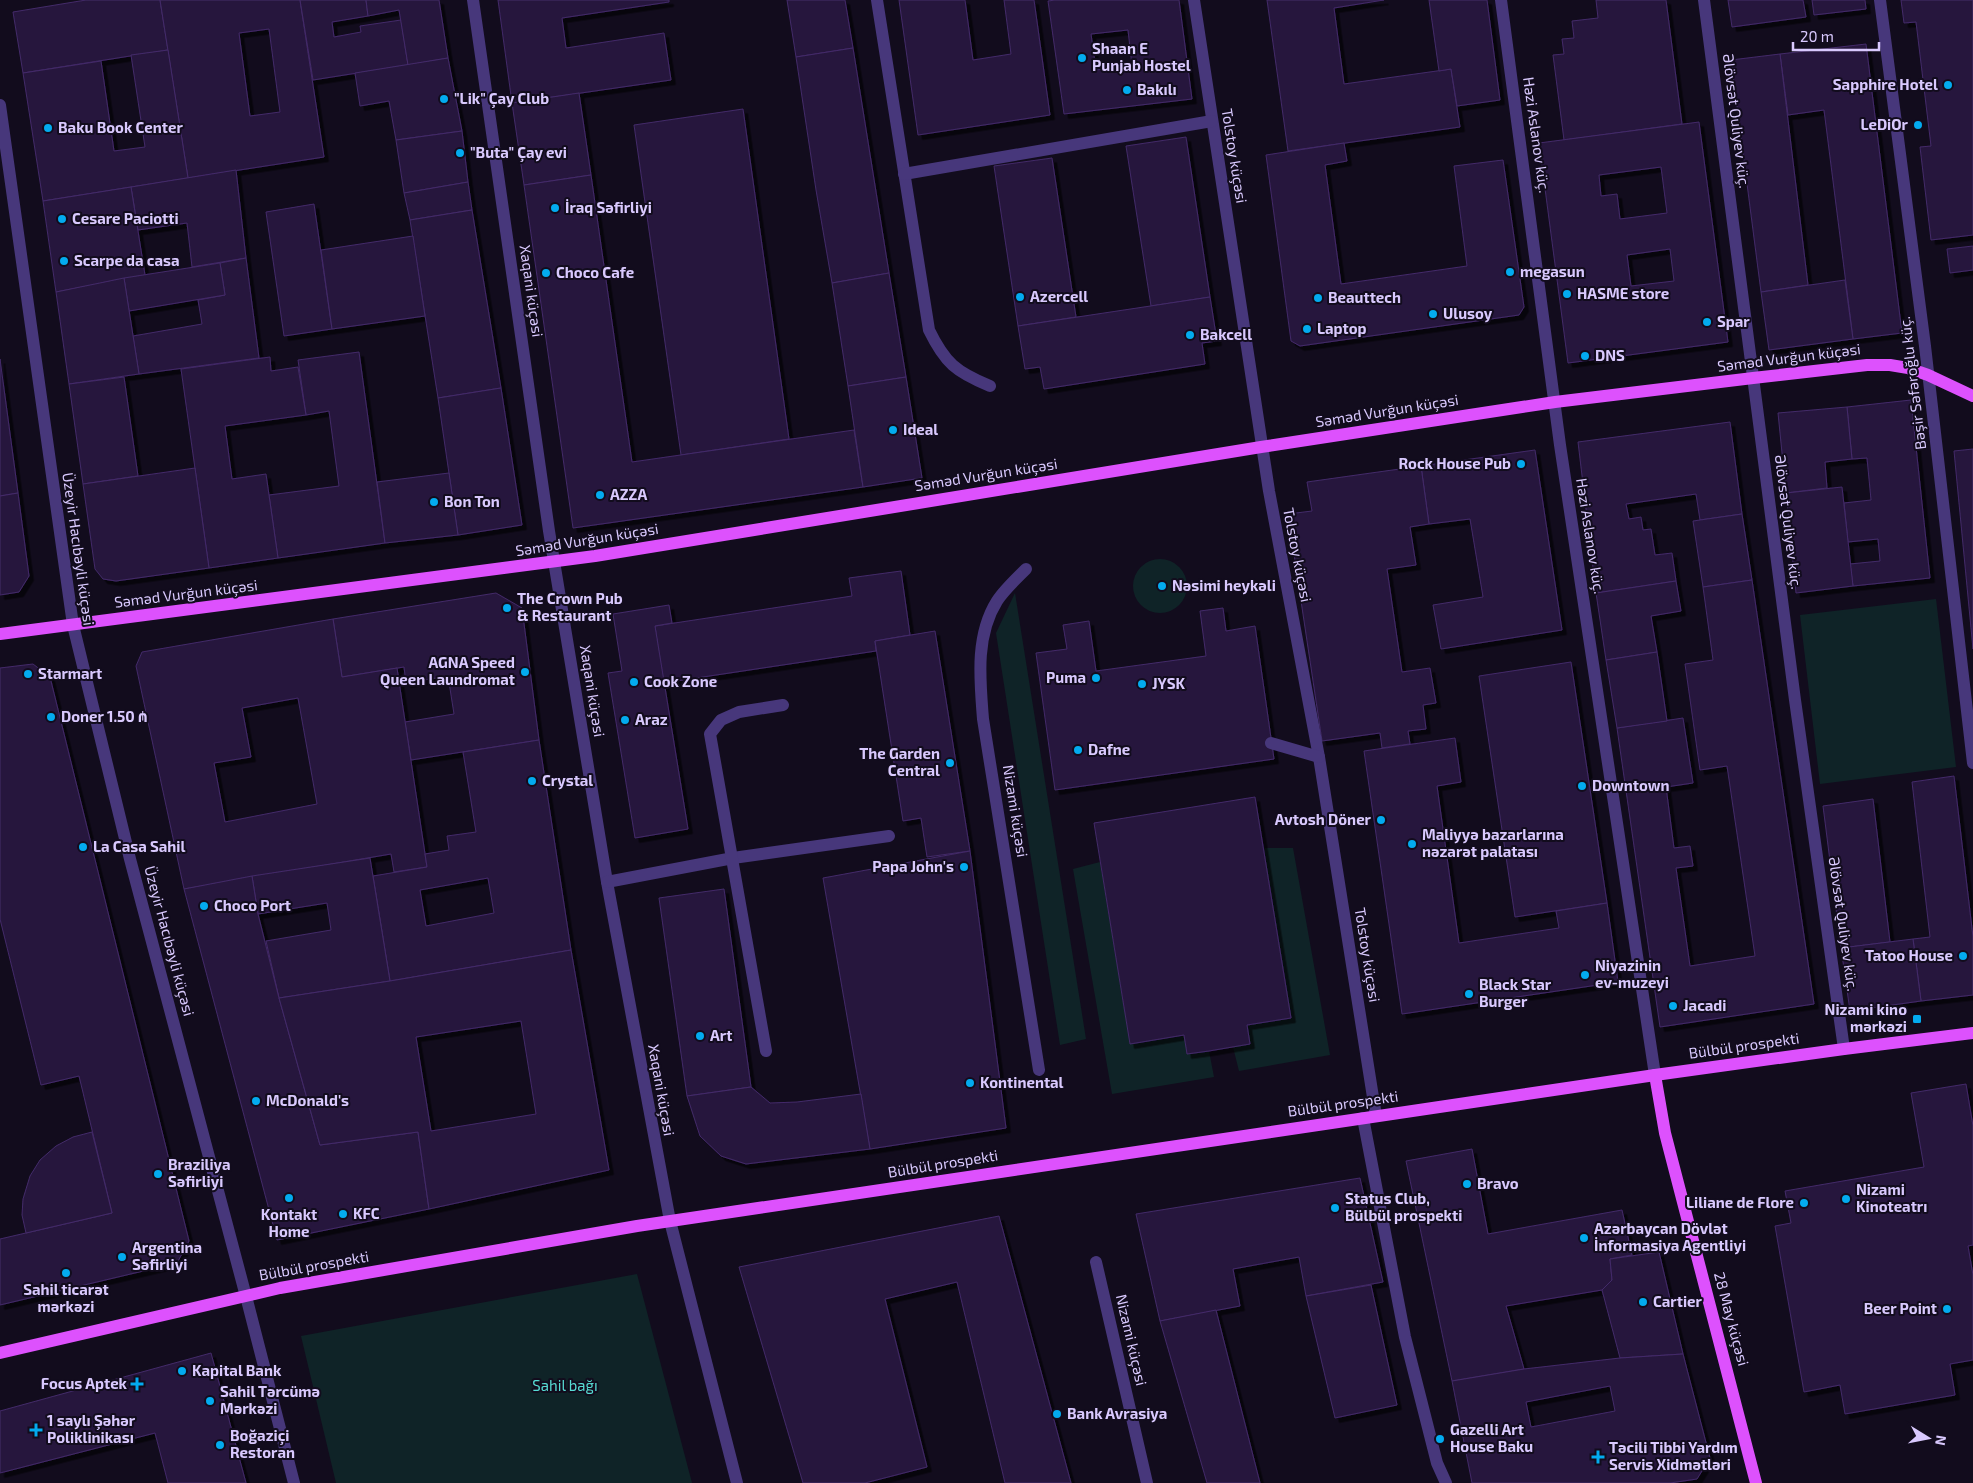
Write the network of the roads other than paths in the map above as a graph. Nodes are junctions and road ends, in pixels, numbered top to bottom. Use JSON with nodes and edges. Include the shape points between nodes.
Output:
{"nodes":[{"id":1,"x":473,"y":0,"type":"edge"},
{"id":2,"x":877,"y":0,"type":"edge"},
{"id":3,"x":1194,"y":0,"type":"edge"},
{"id":4,"x":1501,"y":0,"type":"edge"},
{"id":5,"x":1704,"y":0,"type":"edge"},
{"id":6,"x":1880,"y":0,"type":"edge"},
{"id":7,"x":0,"y":104,"type":"edge"},
{"id":8,"x":1212,"y":121,"type":"junction"},
{"id":9,"x":904,"y":174,"type":"junction"},
{"id":10,"x":1928,"y":375,"type":"junction"},
{"id":11,"x":1753,"y":378,"type":"junction"},
{"id":12,"x":990,"y":386,"type":"dead end"},
{"id":13,"x":1973,"y":396,"type":"edge"},
{"id":14,"x":1555,"y":402,"type":"junction"},
{"id":15,"x":1261,"y":447,"type":"junction"},
{"id":16,"x":554,"y":562,"type":"junction"},
{"id":17,"x":1026,"y":569,"type":"dead end"},
{"id":18,"x":73,"y":625,"type":"junction"},
{"id":19,"x":0,"y":634,"type":"edge"},
{"id":20,"x":783,"y":705,"type":"dead end"},
{"id":21,"x":1271,"y":743,"type":"dead end"},
{"id":22,"x":1319,"y":757,"type":"junction"},
{"id":23,"x":1973,"y":763,"type":"edge"},
{"id":24,"x":889,"y":836,"type":"dead end"},
{"id":25,"x":733,"y":858,"type":"junction"},
{"id":26,"x":607,"y":882,"type":"junction"},
{"id":27,"x":1973,"y":1033,"type":"edge"},
{"id":28,"x":1844,"y":1048,"type":"junction"},
{"id":29,"x":766,"y":1052,"type":"dead end"},
{"id":30,"x":1039,"y":1070,"type":"dead end"},
{"id":31,"x":1655,"y":1075,"type":"junction"},
{"id":32,"x":1370,"y":1117,"type":"junction"},
{"id":33,"x":670,"y":1221,"type":"junction"},
{"id":34,"x":1096,"y":1262,"type":"dead end"},
{"id":35,"x":246,"y":1295,"type":"junction"},
{"id":36,"x":0,"y":1353,"type":"edge"},
{"id":37,"x":294,"y":1483,"type":"edge"},
{"id":38,"x":737,"y":1483,"type":"edge"},
{"id":39,"x":1147,"y":1483,"type":"edge"},
{"id":40,"x":1446,"y":1483,"type":"edge"},
{"id":41,"x":1756,"y":1483,"type":"edge"}],
"edges":[{"from":1,"to":16,"type":"street","name":"Xaqani küçəsi"},
{"from":2,"to":9,"type":"street"},
{"from":3,"to":8,"type":"street","name":"Tolstoy küçəsi"},
{"from":4,"to":14,"type":"street","name":"Həzi Aslanov küç."},
{"from":5,"to":11,"type":"street","name":"Əlövsət Quliyev küç."},
{"from":6,"to":10,"type":"street","name":"Bəşir Səfəroğlu küç."},
{"from":7,"to":18,"type":"street","name":"Üzeyir Hacıbəyli küçəsi"},
{"from":8,"to":9,"type":"street"},
{"from":8,"to":15,"type":"street","name":"Tolstoy küçəsi"},
{"from":9,"to":12,"type":"street","via":[[929,330],[951,365]]},
{"from":10,"to":11,"type":"main road","name":"Səməd Vurğun küçəsi","via":[[1890,365],[1867,365]]},
{"from":10,"to":13,"type":"main road","name":"Səməd Vurğun küçəsi"},
{"from":10,"to":23,"type":"street","name":"Bəşir Səfəroğlu küç."},
{"from":11,"to":14,"type":"main road","name":"Səməd Vurğun küçəsi"},
{"from":11,"to":28,"type":"street","name":"Əlövsət Quliyev küç.","via":[[1794,700]]},
{"from":14,"to":15,"type":"main road","name":"Səməd Vurğun küçəsi"},
{"from":14,"to":31,"type":"street","name":"Həzi Aslanov küç."},
{"from":15,"to":16,"type":"main road","name":"Səməd Vurğun küçəsi"},
{"from":15,"to":22,"type":"street","name":"Tolstoy küçəsi"},
{"from":16,"to":18,"type":"main road","name":"Səməd Vurğun küçəsi"},
{"from":16,"to":26,"type":"street","name":"Xaqani küçəsi"},
{"from":17,"to":30,"type":"street","name":"Nizami küçəsi","via":[[997,601],[984,633],[980,678]]},
{"from":18,"to":19,"type":"main road","name":"Səməd Vurğun küçəsi"},
{"from":18,"to":35,"type":"street","name":"Üzeyir Hacıbəyli küçəsi","via":[[130,859]]},
{"from":20,"to":25,"type":"street","via":[[739,712],[721,720],[710,734]]},
{"from":21,"to":22,"type":"street"},
{"from":22,"to":32,"type":"street","name":"Tolstoy küçəsi"},
{"from":24,"to":25,"type":"street"},
{"from":25,"to":26,"type":"street"},
{"from":25,"to":29,"type":"street"},
{"from":26,"to":33,"type":"street","name":"Xaqani küçəsi"},
{"from":27,"to":28,"type":"main road","name":"Bülbül prospekti"},
{"from":28,"to":31,"type":"main road","name":"Bülbül prospekti"},
{"from":31,"to":32,"type":"main road","name":"Bülbül prospekti"},
{"from":31,"to":41,"type":"main road","name":"28 May küçəsi","via":[[1665,1134]]},
{"from":32,"to":33,"type":"main road","name":"Bülbül prospekti"},
{"from":32,"to":40,"type":"street","name":"Tolstoy küçəsi","via":[[1405,1337],[1437,1463]]},
{"from":33,"to":35,"type":"main road","name":"Bülbül prospekti"},
{"from":33,"to":38,"type":"street","name":"Xaqani küçəsi"},
{"from":34,"to":39,"type":"street","name":"Nizami küçəsi"},
{"from":35,"to":36,"type":"main road","name":"Bülbül prospekti"},
{"from":35,"to":37,"type":"street","name":"Üzeyir Hacıbəyli küçəsi"}]}
